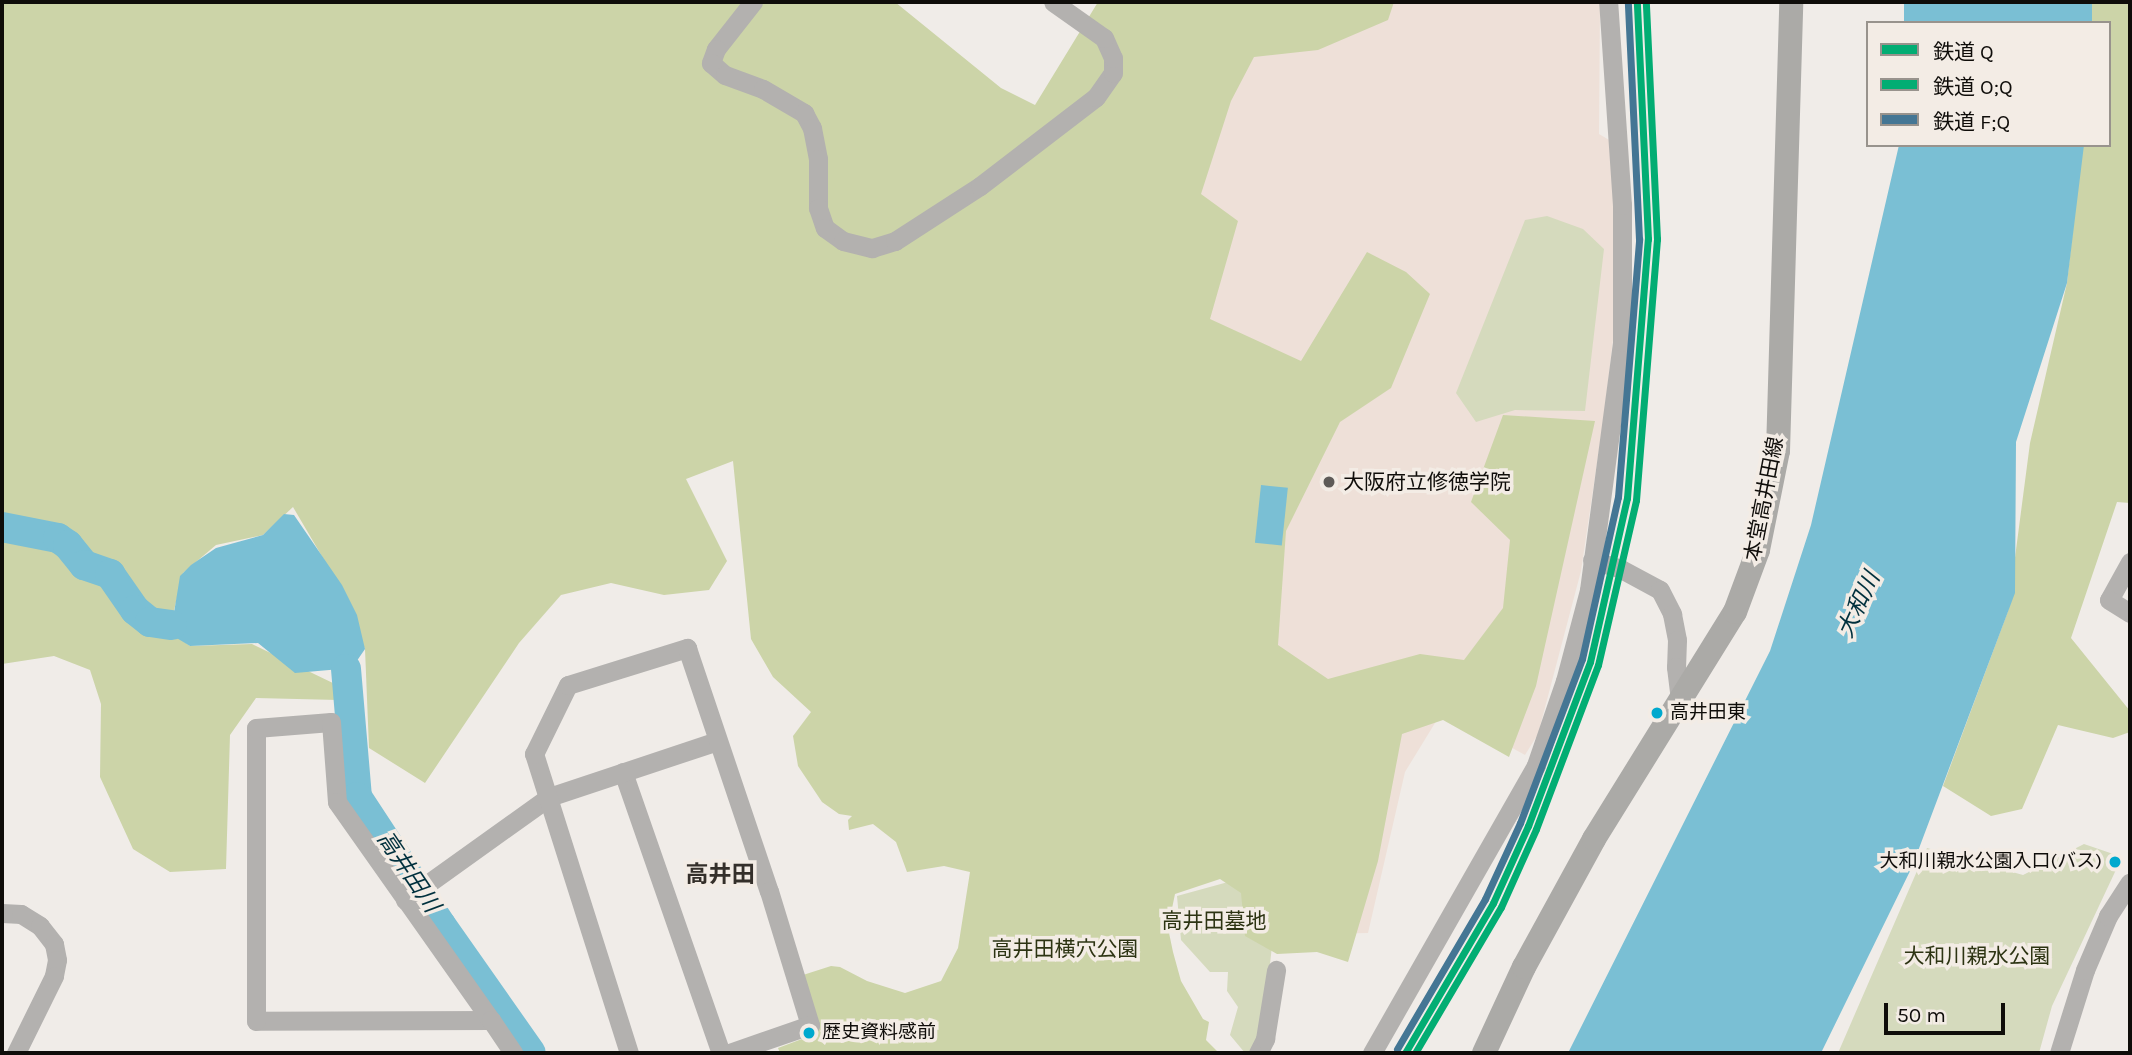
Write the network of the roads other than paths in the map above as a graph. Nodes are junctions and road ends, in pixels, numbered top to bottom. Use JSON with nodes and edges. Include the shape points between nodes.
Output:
{"nodes":[{"id":1,"x":753,"y":2,"type":"edge"},
{"id":2,"x":1053,"y":2,"type":"edge"},
{"id":3,"x":1608,"y":2,"type":"edge"},
{"id":4,"x":1791,"y":2,"type":"edge"},
{"id":5,"x":1591,"y":560,"type":"junction"},
{"id":6,"x":2130,"y":562,"type":"edge"},
{"id":7,"x":2130,"y":613,"type":"edge"},
{"id":8,"x":1680,"y":702,"type":"junction"},
{"id":9,"x":717,"y":741,"type":"junction"},
{"id":10,"x":623,"y":772,"type":"junction"},
{"id":11,"x":549,"y":797,"type":"junction"},
{"id":12,"x":2130,"y":882,"type":"edge"},
{"id":13,"x":415,"y":893,"type":"junction"},
{"id":14,"x":2,"y":913,"type":"edge"},
{"id":15,"x":1276,"y":970,"type":"dead end"},
{"id":16,"x":491,"y":1020,"type":"junction"},
{"id":17,"x":16,"y":1053,"type":"edge"},
{"id":18,"x":513,"y":1053,"type":"edge"},
{"id":19,"x":629,"y":1053,"type":"edge"},
{"id":20,"x":722,"y":1053,"type":"edge"},
{"id":21,"x":729,"y":1053,"type":"edge"},
{"id":22,"x":1258,"y":1053,"type":"edge"},
{"id":23,"x":1371,"y":1053,"type":"edge"},
{"id":24,"x":1484,"y":1053,"type":"edge"},
{"id":25,"x":2059,"y":1053,"type":"edge"}],
"edges":[{"from":1,"to":2,"type":"street","via":[[723,39],[711,63],[725,75],[763,89],[804,113],[812,128],[818,208],[825,228],[843,241],[872,248],[895,241],[980,186],[1096,97],[1113,73],[1113,58],[1104,38]]},
{"from":3,"to":5,"type":"street","via":[[1622,205],[1622,342]]},
{"from":4,"to":8,"type":"main road","name":"本堂高井田線","via":[[1778,451],[1758,550],[1735,611]]},
{"from":5,"to":8,"type":"street","via":[[1660,590],[1677,639]]},
{"from":5,"to":23,"type":"street","via":[[1565,681],[1536,765]]},
{"from":6,"to":7,"type":"street","via":[[2109,600]]},
{"from":8,"to":24,"type":"main road","name":"本堂高井田線","via":[[1594,839],[1524,967]]},
{"from":9,"to":10,"type":"street"},
{"from":9,"to":11,"type":"street","via":[[687,648],[568,685],[534,754]]},
{"from":9,"to":21,"type":"street","via":[[810,1025]]},
{"from":10,"to":11,"type":"street"},
{"from":10,"to":20,"type":"street"},
{"from":11,"to":13,"type":"street"},
{"from":11,"to":19,"type":"street"},
{"from":12,"to":25,"type":"street","via":[[2108,916],[2085,970]]},
{"from":13,"to":16,"type":"street"},
{"from":13,"to":16,"type":"street","via":[[337,802],[331,722],[256,728],[256,1021]]},
{"from":14,"to":17,"type":"street","via":[[21,914],[40,926],[54,944],[57,960],[54,976]]},
{"from":15,"to":22,"type":"street","via":[[1265,1039]]},
{"from":16,"to":18,"type":"street"}]}
